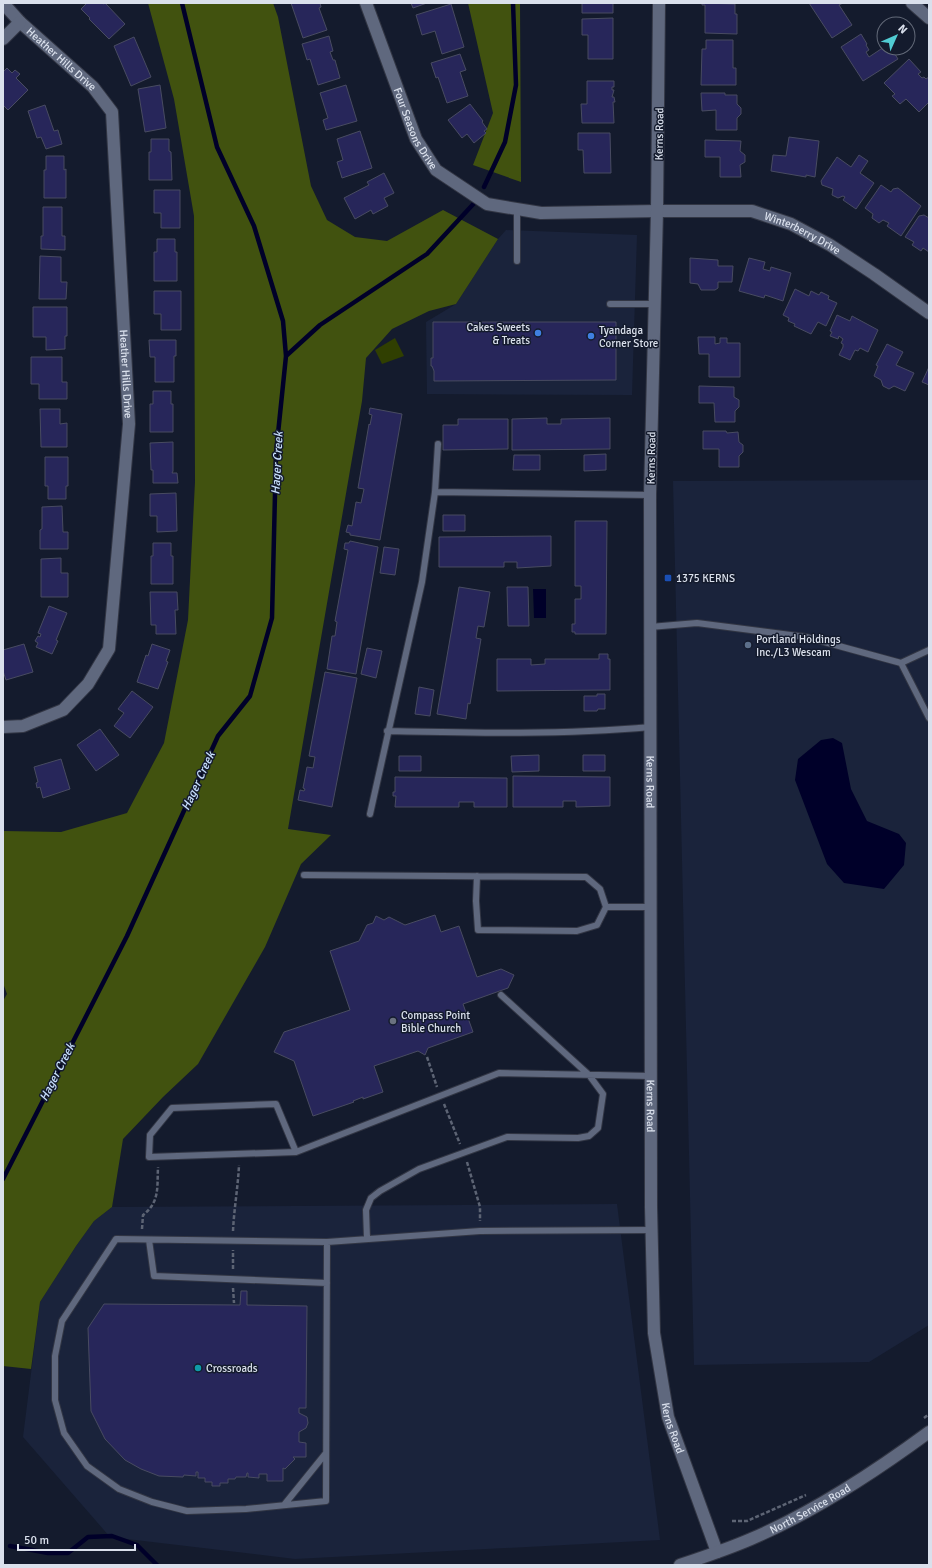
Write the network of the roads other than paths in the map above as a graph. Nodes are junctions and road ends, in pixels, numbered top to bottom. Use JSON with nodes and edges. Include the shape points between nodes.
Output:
{"nodes":[{"id":1,"x":3,"y":3,"type":"edge"},
{"id":2,"x":366,"y":3,"type":"edge"},
{"id":3,"x":659,"y":3,"type":"edge"},
{"id":4,"x":912,"y":3,"type":"edge"},
{"id":5,"x":929,"y":18,"type":"edge"},
{"id":6,"x":20,"y":22,"type":"junction"},
{"id":7,"x":3,"y":39,"type":"edge"},
{"id":8,"x":517,"y":209,"type":"junction"},
{"id":9,"x":658,"y":211,"type":"junction"},
{"id":10,"x":516,"y":262,"type":"dead end"},
{"id":11,"x":610,"y":304,"type":"dead end"},
{"id":12,"x":655,"y":304,"type":"junction"},
{"id":13,"x":929,"y":313,"type":"edge"},
{"id":14,"x":438,"y":444,"type":"dead end"},
{"id":15,"x":435,"y":492,"type":"junction"},
{"id":16,"x":650,"y":495,"type":"junction"},
{"id":17,"x":650,"y":627,"type":"junction"},
{"id":18,"x":929,"y":650,"type":"edge"},
{"id":19,"x":901,"y":663,"type":"junction"},
{"id":20,"x":929,"y":718,"type":"edge"},
{"id":21,"x":3,"y":727,"type":"edge"},
{"id":22,"x":652,"y":727,"type":"junction"},
{"id":23,"x":387,"y":731,"type":"junction"},
{"id":24,"x":370,"y":814,"type":"dead end"},
{"id":25,"x":304,"y":875,"type":"dead end"},
{"id":26,"x":477,"y":876,"type":"junction"},
{"id":27,"x":606,"y":906,"type":"junction"},
{"id":28,"x":651,"y":907,"type":"junction"},
{"id":29,"x":501,"y":995,"type":"dead end"},
{"id":30,"x":589,"y":1075,"type":"junction"},
{"id":31,"x":651,"y":1076,"type":"junction"},
{"id":32,"x":296,"y":1152,"type":"junction"},
{"id":33,"x":652,"y":1230,"type":"junction"},
{"id":34,"x":367,"y":1238,"type":"junction"},
{"id":35,"x":149,"y":1240,"type":"junction"},
{"id":36,"x":327,"y":1242,"type":"junction"},
{"id":37,"x":327,"y":1283,"type":"junction"},
{"id":38,"x":929,"y":1432,"type":"edge"},
{"id":39,"x":326,"y":1453,"type":"junction"},
{"id":40,"x":284,"y":1505,"type":"junction"},
{"id":41,"x":717,"y":1552,"type":"junction"},
{"id":42,"x":680,"y":1565,"type":"edge"}],
"edges":[{"from":1,"to":6,"type":"street","name":"Heather Hills Drive"},
{"from":2,"to":8,"type":"street","name":"Four Seasons Drive","via":[[416,139],[436,170],[487,204]]},
{"from":3,"to":9,"type":"street","name":"Kerns Road"},
{"from":4,"to":5,"type":"street"},
{"from":6,"to":7,"type":"street"},
{"from":6,"to":21,"type":"street","name":"Heather Hills Drive","via":[[93,87],[112,112],[129,424],[109,649],[88,684],[63,710],[22,726]]},
{"from":8,"to":9,"type":"street","name":"Four Seasons Drive","via":[[541,213]]},
{"from":8,"to":10,"type":"lane"},
{"from":9,"to":12,"type":"street","name":"Kerns Road"},
{"from":9,"to":13,"type":"street","name":"Winterberry Drive","via":[[752,212],[791,224],[874,274]]},
{"from":11,"to":12,"type":"lane"},
{"from":12,"to":16,"type":"street","name":"Kerns Road"},
{"from":14,"to":15,"type":"lane"},
{"from":15,"to":16,"type":"lane"},
{"from":15,"to":23,"type":"lane","via":[[422,582]]},
{"from":16,"to":17,"type":"street","name":"Kerns Road"},
{"from":17,"to":19,"type":"lane","via":[[697,623],[806,637]]},
{"from":17,"to":22,"type":"street","name":"Kerns Road"},
{"from":18,"to":19,"type":"lane"},
{"from":19,"to":20,"type":"lane"},
{"from":22,"to":23,"type":"lane","via":[[598,732]]},
{"from":22,"to":28,"type":"street","name":"Kerns Road"},
{"from":23,"to":24,"type":"lane"},
{"from":25,"to":26,"type":"lane"},
{"from":26,"to":27,"type":"lane","via":[[586,877],[600,889]]},
{"from":26,"to":27,"type":"lane","via":[[478,930],[577,931],[597,925]]},
{"from":27,"to":28,"type":"lane"},
{"from":28,"to":31,"type":"street","name":"Kerns Road"},
{"from":29,"to":30,"type":"lane"},
{"from":30,"to":31,"type":"lane"},
{"from":30,"to":32,"type":"lane","via":[[499,1073]]},
{"from":30,"to":34,"type":"lane","via":[[603,1094],[598,1128],[589,1136],[508,1137],[419,1169],[371,1198],[366,1210]]},
{"from":31,"to":33,"type":"street","name":"Kerns Road"},
{"from":32,"to":32,"type":"lane","via":[[276,1104],[172,1108],[150,1135],[149,1157]]},
{"from":33,"to":34,"type":"lane","via":[[480,1231]]},
{"from":33,"to":41,"type":"street","name":"Kerns Road","via":[[654,1333],[668,1417]]},
{"from":34,"to":36,"type":"lane"},
{"from":35,"to":36,"type":"lane"},
{"from":35,"to":37,"type":"lane","via":[[154,1276]]},
{"from":35,"to":40,"type":"lane","via":[[116,1239],[62,1321],[55,1356],[55,1400],[64,1434],[87,1466],[119,1489],[152,1502],[187,1511]]},
{"from":36,"to":37,"type":"lane"},
{"from":37,"to":39,"type":"lane"},
{"from":38,"to":41,"type":"street","name":"North Service Road","via":[[797,1517]]},
{"from":39,"to":40,"type":"lane"},
{"from":39,"to":40,"type":"lane","via":[[326,1501]]},
{"from":41,"to":42,"type":"street","name":"North Service Road"}]}
